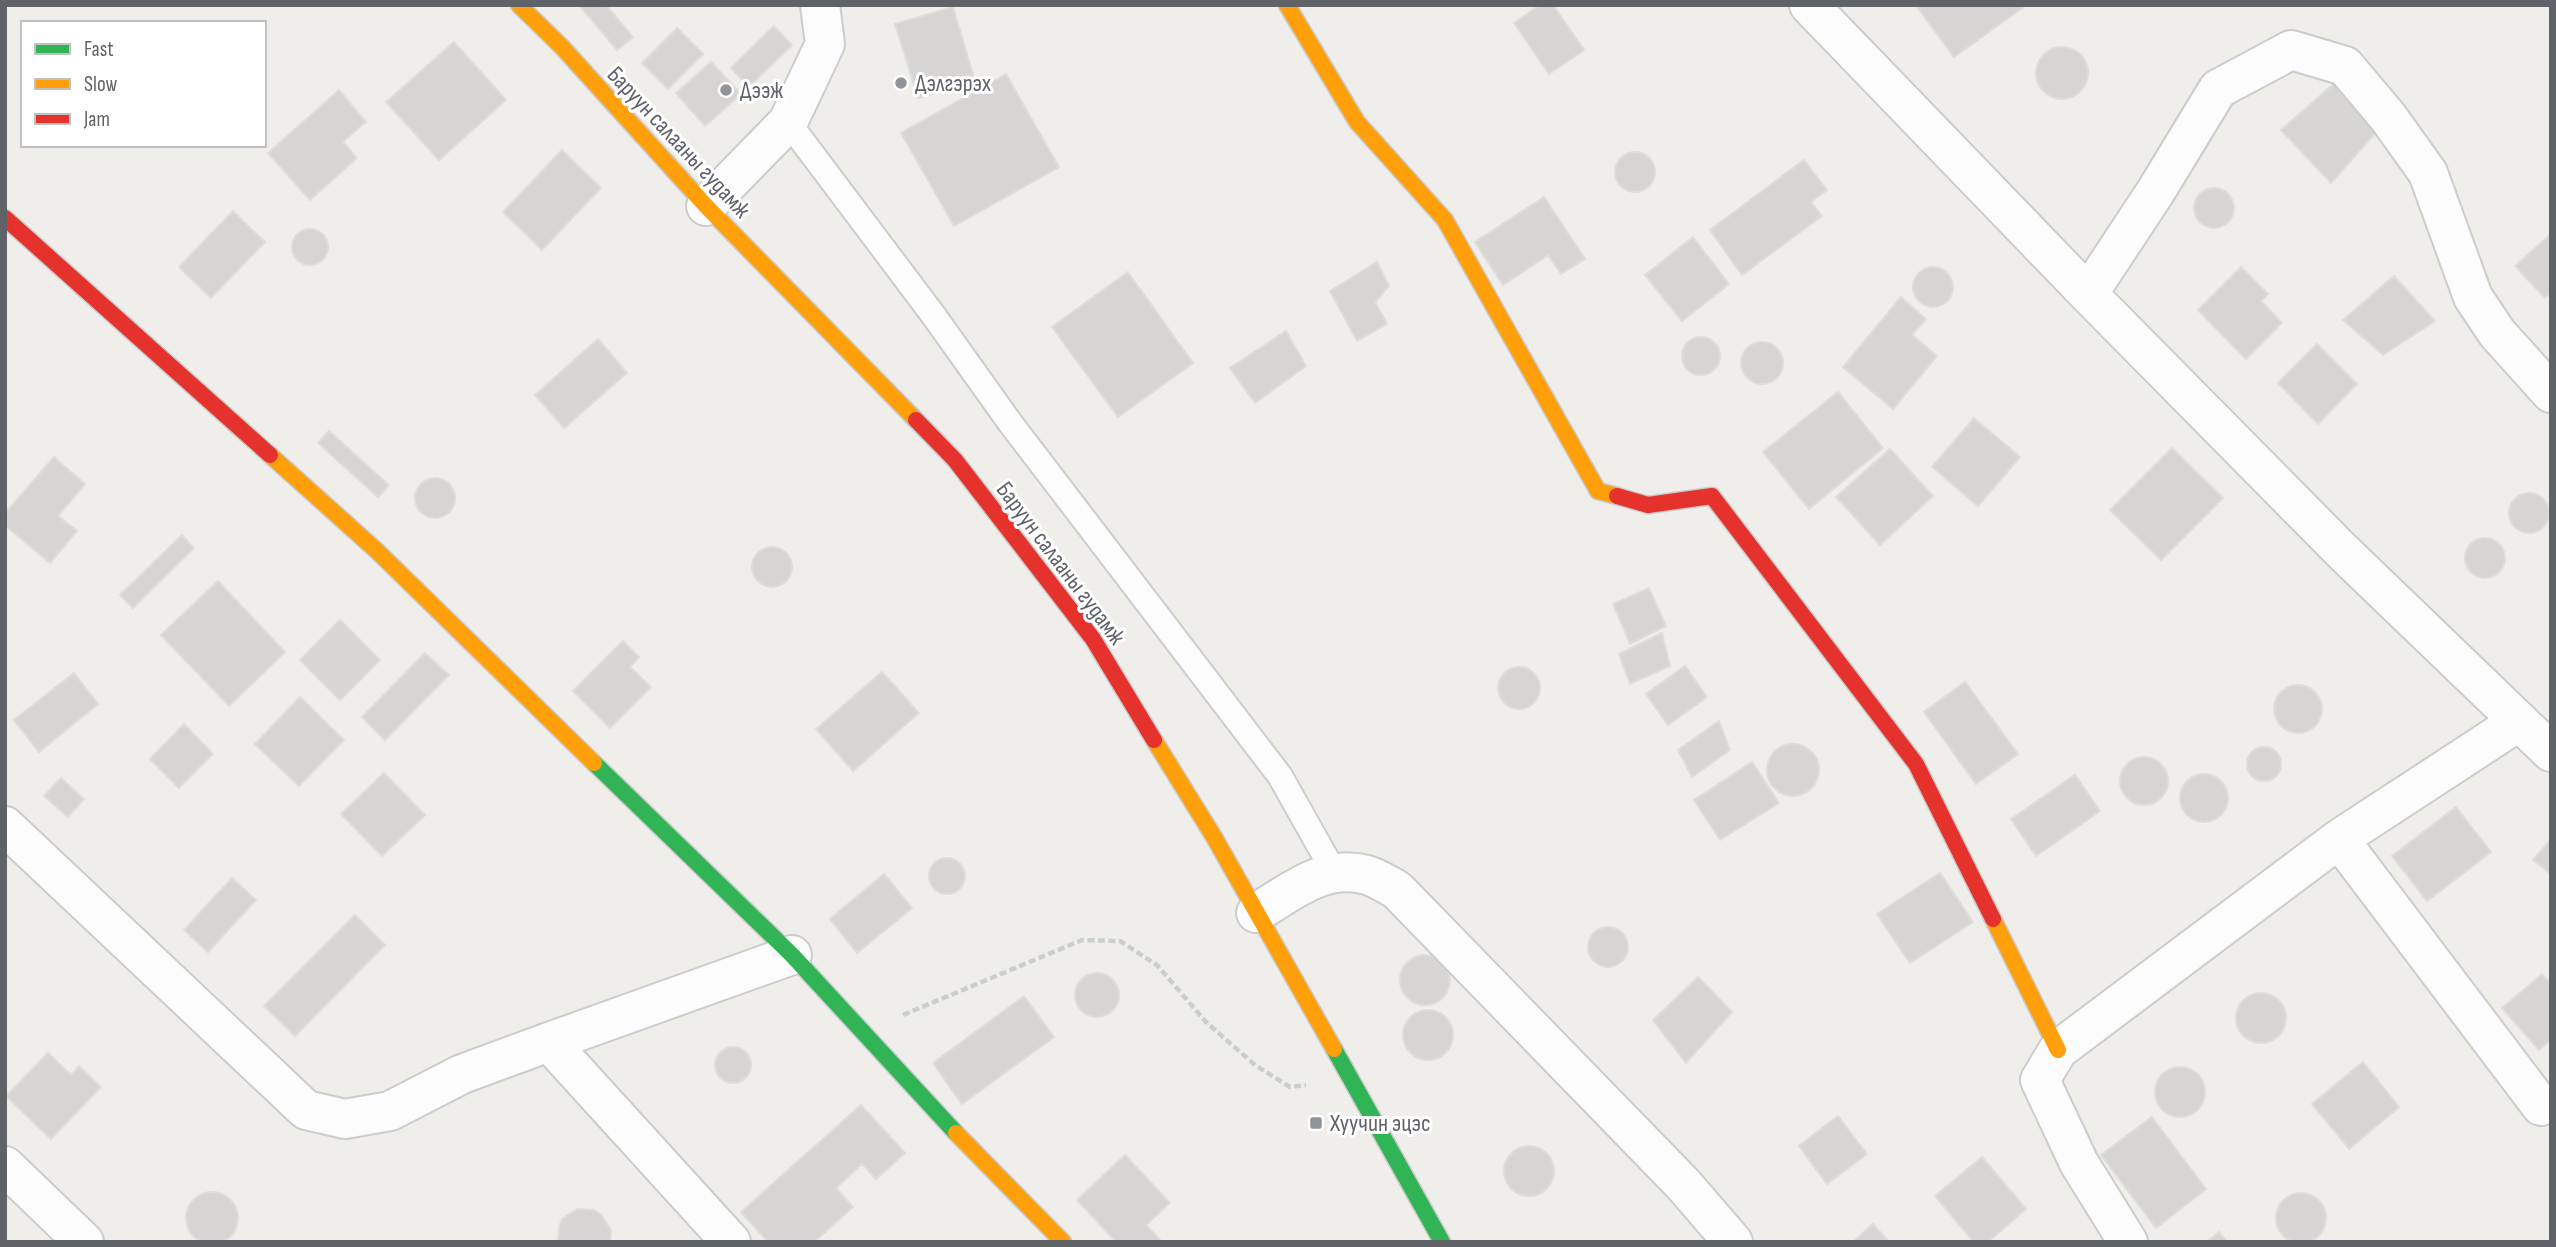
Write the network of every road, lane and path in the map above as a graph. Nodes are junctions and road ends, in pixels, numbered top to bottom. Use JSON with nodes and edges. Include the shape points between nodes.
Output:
{"nodes":[{"id":1,"x":519,"y":5,"type":"edge"},
{"id":2,"x":820,"y":5,"type":"edge"},
{"id":3,"x":1287,"y":5,"type":"edge"},
{"id":4,"x":1809,"y":5,"type":"edge"},
{"id":5,"x":788,"y":122,"type":"junction"},
{"id":6,"x":706,"y":206,"type":"junction"},
{"id":7,"x":5,"y":218,"type":"edge"},
{"id":8,"x":2088,"y":294,"type":"junction"},
{"id":9,"x":2551,"y":393,"type":"edge"},
{"id":10,"x":2518,"y":722,"type":"junction"},
{"id":11,"x":2551,"y":752,"type":"edge"},
{"id":12,"x":5,"y":826,"type":"edge"},
{"id":13,"x":2339,"y":839,"type":"junction"},
{"id":14,"x":1334,"y":872,"type":"junction"},
{"id":15,"x":1256,"y":913,"type":"junction"},
{"id":16,"x":792,"y":955,"type":"junction"},
{"id":17,"x":864,"y":1034,"type":"junction"},
{"id":18,"x":549,"y":1042,"type":"junction"},
{"id":19,"x":2059,"y":1050,"type":"junction"},
{"id":20,"x":1352,"y":1083,"type":"junction"},
{"id":21,"x":2541,"y":1106,"type":"dead end"},
{"id":22,"x":5,"y":1166,"type":"edge"},
{"id":23,"x":84,"y":1242,"type":"edge"},
{"id":24,"x":730,"y":1242,"type":"edge"},
{"id":25,"x":1063,"y":1242,"type":"edge"},
{"id":26,"x":1441,"y":1242,"type":"edge"},
{"id":27,"x":1733,"y":1242,"type":"edge"},
{"id":28,"x":2128,"y":1242,"type":"edge"}],
"edges":[{"from":1,"to":6,"type":"street","name":"Баруун салааны гудамж"},
{"from":2,"to":5,"type":"street","via":[[825,44]]},
{"from":3,"to":19,"type":"street","via":[[1357,122],[1446,220],[1598,491],[1648,505],[1712,496],[1916,764]]},
{"from":4,"to":8,"type":"street"},
{"from":5,"to":6,"type":"street"},
{"from":5,"to":14,"type":"lane","via":[[1011,425],[1280,776]]},
{"from":6,"to":15,"type":"street","name":"Баруун салааны гудамж","via":[[956,460],[1094,639]]},
{"from":7,"to":16,"type":"street","via":[[377,551]]},
{"from":8,"to":9,"type":"street","via":[[2217,89],[2291,50],[2345,66],[2388,117],[2428,173],[2473,297],[2497,333]]},
{"from":8,"to":10,"type":"street"},
{"from":10,"to":11,"type":"street"},
{"from":10,"to":13,"type":"street"},
{"from":12,"to":18,"type":"street","via":[[306,1110],[345,1119],[390,1111],[462,1074]]},
{"from":13,"to":19,"type":"street"},
{"from":13,"to":21,"type":"street"},
{"from":14,"to":15,"type":"street","via":[[1308,881]]},
{"from":14,"to":27,"type":"street","via":[[1367,875],[1397,890],[1674,1175]]},
{"from":15,"to":20,"type":"street","name":"Баруун салааны гудамж"},
{"from":16,"to":17,"type":"street"},
{"from":16,"to":18,"type":"street"},
{"from":17,"to":20,"type":"path","via":[[1082,940],[1120,941],[1157,965],[1206,1022],[1255,1065],[1290,1087]]},
{"from":17,"to":25,"type":"street"},
{"from":18,"to":24,"type":"street"},
{"from":19,"to":28,"type":"street","via":[[2040,1080],[2079,1163]]},
{"from":20,"to":26,"type":"street","name":"Баруун салааны гудамж"},
{"from":22,"to":23,"type":"street"}]}
